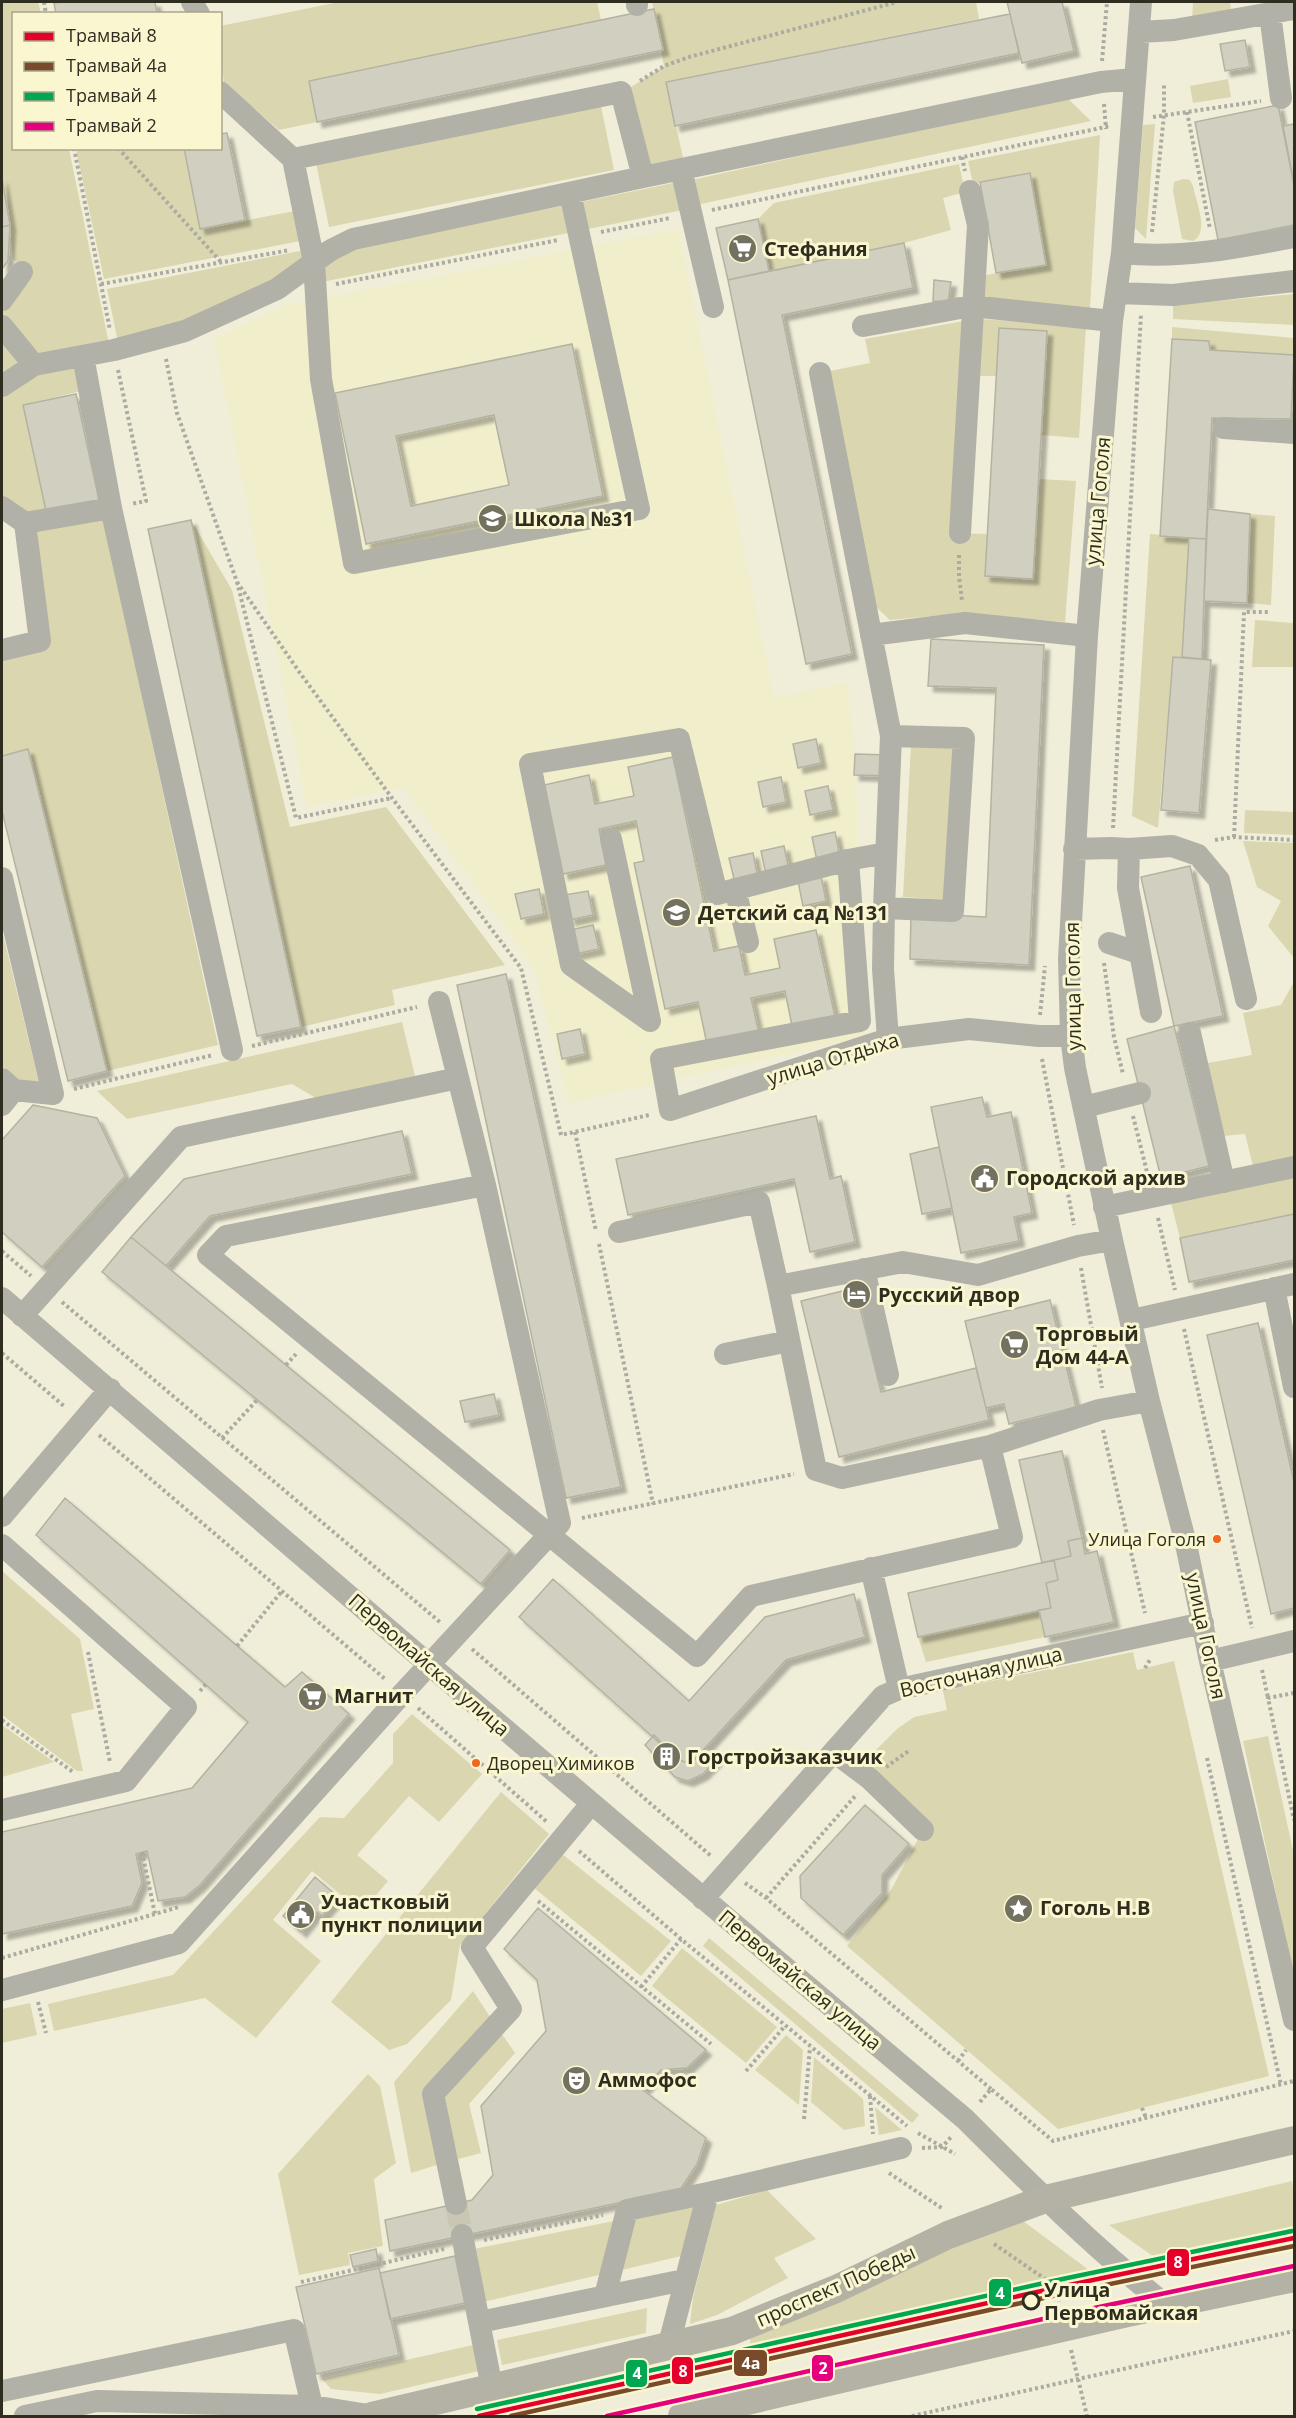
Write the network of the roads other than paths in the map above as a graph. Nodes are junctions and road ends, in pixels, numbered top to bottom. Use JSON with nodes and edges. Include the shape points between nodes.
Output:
{"nodes":[{"id":1,"x":1141,"y":2,"type":"edge"},
{"id":2,"x":1294,"y":9,"type":"edge"},
{"id":3,"x":1270,"y":14,"type":"junction"},
{"id":4,"x":1140,"y":32,"type":"junction"},
{"id":5,"x":1134,"y":80,"type":"junction"},
{"id":6,"x":222,"y":94,"type":"edge"},
{"id":7,"x":1281,"y":98,"type":"road end"},
{"id":8,"x":293,"y":159,"type":"junction"},
{"id":9,"x":681,"y":169,"type":"junction"},
{"id":10,"x":644,"y":177,"type":"junction"},
{"id":11,"x":970,"y":191,"type":"dead end"},
{"id":12,"x":570,"y":193,"type":"junction"},
{"id":13,"x":1294,"y":237,"type":"edge"},
{"id":14,"x":1122,"y":253,"type":"junction"},
{"id":15,"x":313,"y":254,"type":"junction"},
{"id":16,"x":22,"y":272,"type":"dead end"},
{"id":17,"x":1294,"y":281,"type":"edge"},
{"id":18,"x":1117,"y":293,"type":"junction"},
{"id":19,"x":2,"y":300,"type":"edge"},
{"id":20,"x":971,"y":306,"type":"junction"},
{"id":21,"x":713,"y":307,"type":"dead end"},
{"id":22,"x":1112,"y":321,"type":"junction"},
{"id":23,"x":2,"y":326,"type":"edge"},
{"id":24,"x":863,"y":326,"type":"dead end"},
{"id":25,"x":83,"y":356,"type":"junction"},
{"id":26,"x":34,"y":365,"type":"junction"},
{"id":27,"x":820,"y":373,"type":"dead end"},
{"id":28,"x":2,"y":386,"type":"edge"},
{"id":29,"x":1224,"y":428,"type":"dead end"},
{"id":30,"x":1294,"y":433,"type":"edge"},
{"id":31,"x":2,"y":507,"type":"edge"},
{"id":32,"x":111,"y":508,"type":"junction"},
{"id":33,"x":25,"y":523,"type":"junction"},
{"id":34,"x":960,"y":533,"type":"road end"},
{"id":35,"x":871,"y":635,"type":"junction"},
{"id":36,"x":1087,"y":636,"type":"junction"},
{"id":37,"x":2,"y":650,"type":"edge"},
{"id":38,"x":891,"y":736,"type":"junction"},
{"id":39,"x":611,"y":839,"type":"dead end"},
{"id":40,"x":1074,"y":849,"type":"junction"},
{"id":41,"x":1129,"y":849,"type":"junction"},
{"id":42,"x":886,"y":853,"type":"junction"},
{"id":43,"x":848,"y":860,"type":"junction"},
{"id":44,"x":2,"y":878,"type":"edge"},
{"id":45,"x":735,"y":889,"type":"junction"},
{"id":46,"x":884,"y":908,"type":"junction"},
{"id":47,"x":748,"y":942,"type":"dead end"},
{"id":48,"x":1109,"y":943,"type":"dead end"},
{"id":49,"x":1139,"y":953,"type":"junction"},
{"id":50,"x":1245,"y":999,"type":"dead end"},
{"id":51,"x":439,"y":1002,"type":"road end"},
{"id":52,"x":1151,"y":1012,"type":"dead end"},
{"id":53,"x":650,"y":1021,"type":"junction"},
{"id":54,"x":1190,"y":1033,"type":"dead end"},
{"id":55,"x":1071,"y":1036,"type":"junction"},
{"id":56,"x":888,"y":1039,"type":"junction"},
{"id":57,"x":232,"y":1050,"type":"road end"},
{"id":58,"x":661,"y":1059,"type":"junction"},
{"id":59,"x":458,"y":1078,"type":"junction"},
{"id":60,"x":6,"y":1091,"type":"edge"},
{"id":61,"x":1140,"y":1094,"type":"dead end"},
{"id":62,"x":1084,"y":1107,"type":"junction"},
{"id":63,"x":1294,"y":1167,"type":"edge"},
{"id":64,"x":1224,"y":1182,"type":"junction"},
{"id":65,"x":485,"y":1185,"type":"junction"},
{"id":66,"x":1104,"y":1207,"type":"junction"},
{"id":67,"x":619,"y":1232,"type":"dead end"},
{"id":68,"x":1112,"y":1240,"type":"junction"},
{"id":69,"x":864,"y":1269,"type":"junction"},
{"id":70,"x":778,"y":1286,"type":"junction"},
{"id":71,"x":1284,"y":1286,"type":"edge"},
{"id":72,"x":2,"y":1299,"type":"edge"},
{"id":73,"x":22,"y":1316,"type":"junction"},
{"id":74,"x":1132,"y":1320,"type":"junction"},
{"id":75,"x":789,"y":1341,"type":"junction"},
{"id":76,"x":725,"y":1353,"type":"dead end"},
{"id":77,"x":888,"y":1376,"type":"dead end"},
{"id":78,"x":1294,"y":1387,"type":"edge"},
{"id":79,"x":110,"y":1389,"type":"junction"},
{"id":80,"x":1149,"y":1401,"type":"junction"},
{"id":81,"x":990,"y":1446,"type":"junction"},
{"id":82,"x":2,"y":1516,"type":"edge"},
{"id":83,"x":554,"y":1529,"type":"junction"},
{"id":84,"x":2,"y":1545,"type":"edge"},
{"id":85,"x":872,"y":1568,"type":"junction"},
{"id":86,"x":1203,"y":1623,"type":"junction"},
{"id":87,"x":1294,"y":1641,"type":"edge"},
{"id":88,"x":1210,"y":1661,"type":"junction"},
{"id":89,"x":428,"y":1665,"type":"junction"},
{"id":90,"x":899,"y":1689,"type":"junction"},
{"id":91,"x":834,"y":1752,"type":"junction"},
{"id":92,"x":591,"y":1803,"type":"junction"},
{"id":93,"x":2,"y":1810,"type":"edge"},
{"id":94,"x":923,"y":1830,"type":"dead end"},
{"id":95,"x":704,"y":1899,"type":"junction"},
{"id":96,"x":2,"y":1990,"type":"edge"},
{"id":97,"x":1294,"y":2020,"type":"edge"},
{"id":98,"x":1294,"y":2140,"type":"edge"},
{"id":99,"x":902,"y":2148,"type":"road end"},
{"id":100,"x":708,"y":2193,"type":"junction"},
{"id":101,"x":1045,"y":2199,"type":"junction"},
{"id":102,"x":456,"y":2204,"type":"tunnel mouth"},
{"id":103,"x":462,"y":2235,"type":"tunnel mouth"},
{"id":104,"x":1294,"y":2278,"type":"edge"},
{"id":105,"x":684,"y":2280,"type":"junction"},
{"id":106,"x":605,"y":2296,"type":"junction"},
{"id":107,"x":1166,"y":2306,"type":"junction"},
{"id":108,"x":480,"y":2322,"type":"junction"},
{"id":109,"x":668,"y":2348,"type":"junction"},
{"id":110,"x":492,"y":2388,"type":"junction"},
{"id":111,"x":2,"y":2391,"type":"edge"},
{"id":112,"x":312,"y":2406,"type":"junction"},
{"id":113,"x":722,"y":2412,"type":"edge"},
{"id":114,"x":25,"y":2416,"type":"edge"},
{"id":115,"x":374,"y":2416,"type":"edge"},
{"id":116,"x":682,"y":2416,"type":"edge"}],
"edges":[{"from":1,"to":4,"type":"street","name":"улица Гоголя"},
{"from":2,"to":3,"type":"street"},
{"from":3,"to":4,"type":"street"},
{"from":3,"to":7,"type":"street"},
{"from":4,"to":5,"type":"street","name":"улица Гоголя"},
{"from":5,"to":9,"type":"street","via":[[1101,82]]},
{"from":5,"to":14,"type":"street","name":"улица Гоголя"},
{"from":6,"to":8,"type":"street"},
{"from":8,"to":10,"type":"street","via":[[621,92]]},
{"from":8,"to":15,"type":"street"},
{"from":9,"to":10,"type":"street"},
{"from":9,"to":21,"type":"street"},
{"from":10,"to":12,"type":"street"},
{"from":11,"to":20,"type":"street","via":[[978,225]]},
{"from":12,"to":15,"type":"street","via":[[353,239]]},
{"from":12,"to":15,"type":"street","via":[[639,509],[354,563],[321,379]]},
{"from":13,"to":14,"type":"street","via":[[1214,252],[1150,256]]},
{"from":14,"to":18,"type":"street","name":"улица Гоголя"},
{"from":15,"to":25,"type":"street","via":[[277,289],[185,331]]},
{"from":16,"to":19,"type":"street"},
{"from":17,"to":18,"type":"street","via":[[1173,295]]},
{"from":18,"to":22,"type":"street","name":"улица Гоголя"},
{"from":20,"to":22,"type":"street"},
{"from":20,"to":24,"type":"street"},
{"from":20,"to":34,"type":"street"},
{"from":22,"to":36,"type":"street","name":"улица Гоголя"},
{"from":23,"to":26,"type":"street"},
{"from":25,"to":26,"type":"street"},
{"from":25,"to":32,"type":"street"},
{"from":26,"to":28,"type":"street"},
{"from":27,"to":35,"type":"street"},
{"from":29,"to":30,"type":"street"},
{"from":31,"to":33,"type":"street"},
{"from":32,"to":33,"type":"street"},
{"from":32,"to":57,"type":"street"},
{"from":33,"to":37,"type":"street","via":[[40,641]]},
{"from":35,"to":36,"type":"street","via":[[965,623]]},
{"from":35,"to":38,"type":"street"},
{"from":36,"to":40,"type":"street","name":"улица Гоголя"},
{"from":38,"to":42,"type":"street"},
{"from":38,"to":46,"type":"street","via":[[964,738],[953,911]]},
{"from":39,"to":53,"type":"street"},
{"from":40,"to":41,"type":"street"},
{"from":40,"to":55,"type":"street","name":"улица Гоголя","via":[[1069,959]]},
{"from":41,"to":49,"type":"street","via":[[1128,888]]},
{"from":41,"to":50,"type":"street","via":[[1172,846],[1198,855],[1219,880]]},
{"from":42,"to":43,"type":"street"},
{"from":42,"to":46,"type":"street"},
{"from":43,"to":45,"type":"street"},
{"from":43,"to":58,"type":"street","via":[[860,1021]]},
{"from":44,"to":60,"type":"street","via":[[53,1094]]},
{"from":45,"to":47,"type":"street"},
{"from":45,"to":53,"type":"street","via":[[717,894],[679,739],[530,764],[571,965]]},
{"from":46,"to":56,"type":"street"},
{"from":48,"to":49,"type":"street"},
{"from":49,"to":52,"type":"street"},
{"from":51,"to":59,"type":"street"},
{"from":53,"to":58,"type":"street"},
{"from":54,"to":64,"type":"street"},
{"from":55,"to":56,"type":"street","name":"улица Отдыха","via":[[969,1029]]},
{"from":55,"to":62,"type":"street","name":"улица Гоголя"},
{"from":56,"to":58,"type":"street","name":"улица Отдыха","via":[[670,1110]]},
{"from":59,"to":65,"type":"street"},
{"from":59,"to":73,"type":"street","via":[[181,1137]]},
{"from":61,"to":62,"type":"street"},
{"from":62,"to":66,"type":"street","name":"улица Гоголя"},
{"from":63,"to":64,"type":"street"},
{"from":64,"to":66,"type":"street"},
{"from":65,"to":83,"type":"street"},
{"from":65,"to":83,"type":"street","via":[[226,1236],[208,1255]]},
{"from":66,"to":68,"type":"street","name":"улица Гоголя"},
{"from":67,"to":70,"type":"street","via":[[759,1202]]},
{"from":68,"to":69,"type":"street","via":[[978,1275],[903,1262]]},
{"from":68,"to":74,"type":"street","name":"улица Гоголя"},
{"from":69,"to":70,"type":"street"},
{"from":69,"to":77,"type":"street"},
{"from":70,"to":75,"type":"street"},
{"from":71,"to":74,"type":"street"},
{"from":71,"to":78,"type":"street"},
{"from":72,"to":73,"type":"street","name":"Первомайская улица"},
{"from":73,"to":79,"type":"street","name":"Первомайская улица"},
{"from":74,"to":80,"type":"street","name":"улица Гоголя"},
{"from":75,"to":76,"type":"street"},
{"from":75,"to":81,"type":"street","via":[[816,1470],[842,1478]]},
{"from":79,"to":82,"type":"street"},
{"from":79,"to":89,"type":"street","name":"Первомайская улица"},
{"from":80,"to":81,"type":"street","via":[[1099,1410]]},
{"from":80,"to":86,"type":"street","name":"улица Гоголя"},
{"from":81,"to":85,"type":"street","via":[[1012,1537]]},
{"from":83,"to":85,"type":"street","via":[[697,1656],[751,1596]]},
{"from":83,"to":89,"type":"street"},
{"from":84,"to":93,"type":"street","via":[[186,1707],[126,1781]]},
{"from":85,"to":90,"type":"street"},
{"from":86,"to":88,"type":"street","name":"улица Гоголя"},
{"from":86,"to":90,"type":"street","name":"Восточная улица"},
{"from":87,"to":88,"type":"street"},
{"from":88,"to":97,"type":"street","name":"улица Гоголя"},
{"from":89,"to":92,"type":"street","name":"Первомайская улица"},
{"from":89,"to":96,"type":"street","via":[[180,1944]]},
{"from":90,"to":91,"type":"street","name":"Восточная улица","via":[[883,1696]]},
{"from":91,"to":94,"type":"street","via":[[870,1779]]},
{"from":91,"to":95,"type":"street","name":"Восточная улица"},
{"from":92,"to":95,"type":"street","name":"Первомайская улица"},
{"from":92,"to":102,"type":"street","via":[[472,1947],[511,2008],[432,2094]]},
{"from":95,"to":101,"type":"street","name":"Первомайская улица","via":[[965,2119]]},
{"from":98,"to":101,"type":"main road","name":"проспект Победы"},
{"from":99,"to":100,"type":"street"},
{"from":100,"to":105,"type":"street"},
{"from":100,"to":106,"type":"street","via":[[627,2210]]},
{"from":101,"to":107,"type":"street","name":"Первомайская улица"},
{"from":101,"to":109,"type":"main road","name":"проспект Победы","via":[[948,2235],[836,2289],[732,2331]]},
{"from":103,"to":108,"type":"street"},
{"from":104,"to":107,"type":"main road"},
{"from":105,"to":106,"type":"street"},
{"from":105,"to":109,"type":"street"},
{"from":106,"to":108,"type":"street"},
{"from":107,"to":113,"type":"main road"},
{"from":108,"to":110,"type":"street"},
{"from":109,"to":110,"type":"main road","name":"проспект Победы"},
{"from":110,"to":115,"type":"main road","name":"проспект Победы"},
{"from":111,"to":112,"type":"street","via":[[294,2330]]},
{"from":112,"to":114,"type":"street","via":[[97,2402]]},
{"from":112,"to":115,"type":"street"},
{"from":113,"to":116,"type":"main road"}]}
